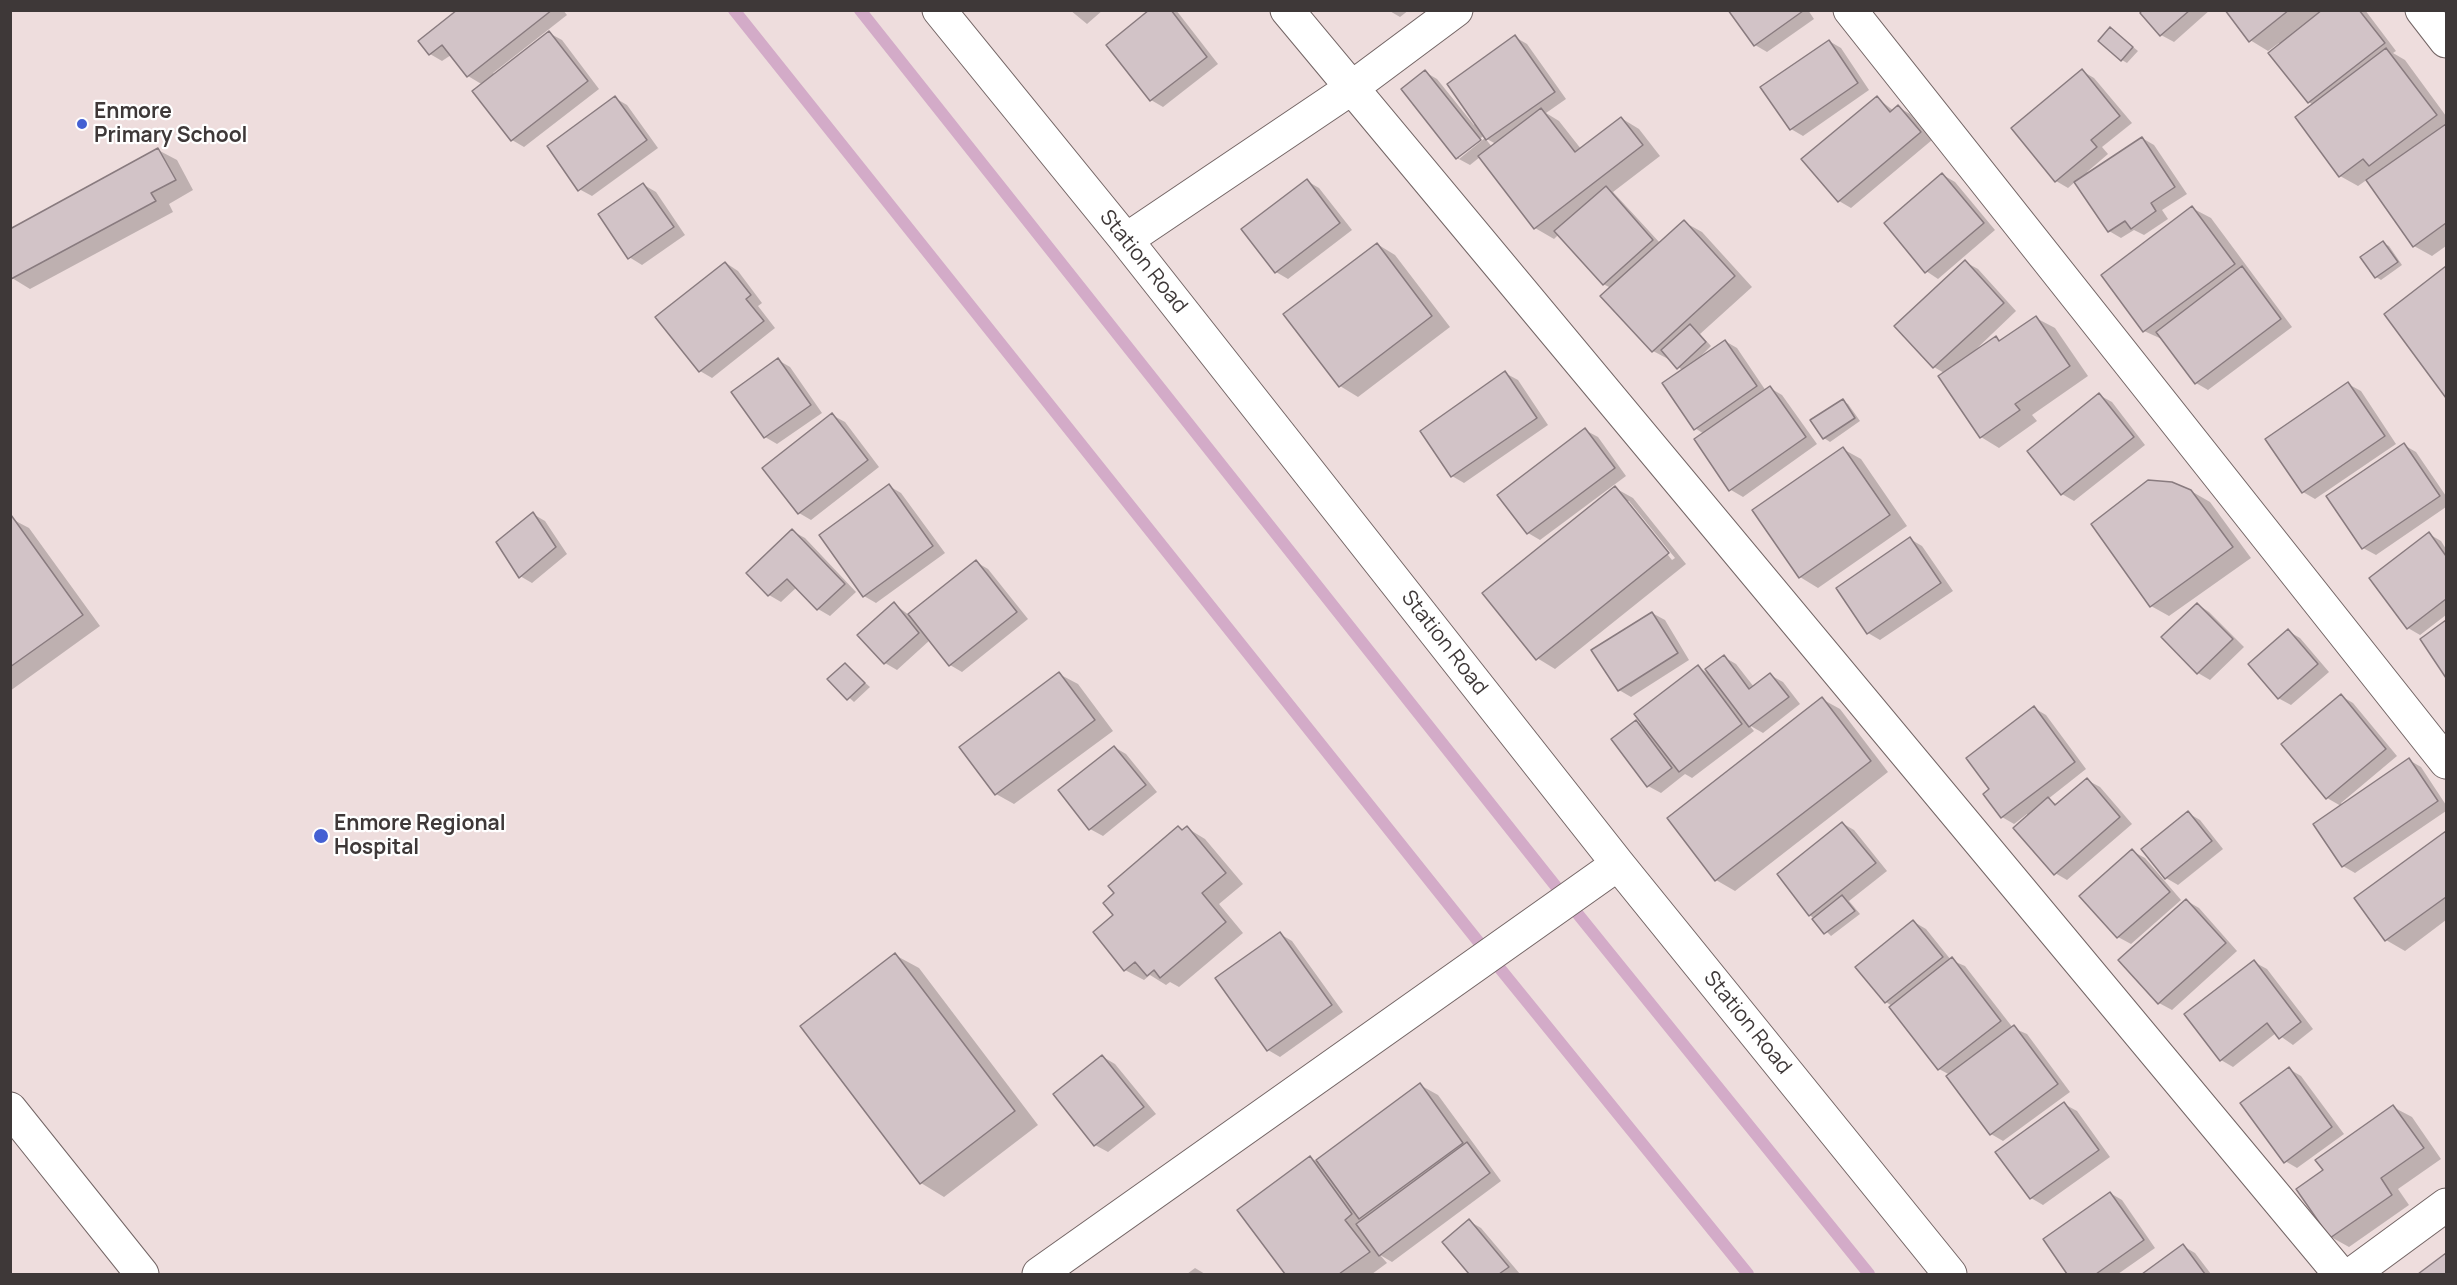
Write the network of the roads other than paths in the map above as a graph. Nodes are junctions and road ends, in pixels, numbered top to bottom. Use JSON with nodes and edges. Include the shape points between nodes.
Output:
{"nodes":[{"id":1,"x":939,"y":10,"type":"edge"},
{"id":2,"x":1287,"y":10,"type":"edge"},
{"id":3,"x":1456,"y":10,"type":"edge"},
{"id":4,"x":1850,"y":10,"type":"edge"},
{"id":5,"x":2422,"y":10,"type":"edge"},
{"id":6,"x":2446,"y":41,"type":"edge"},
{"id":7,"x":1350,"y":89,"type":"junction"},
{"id":8,"x":1126,"y":240,"type":"junction"},
{"id":9,"x":2446,"y":762,"type":"edge"},
{"id":10,"x":1618,"y":864,"type":"junction"},
{"id":11,"x":10,"y":1109,"type":"edge"},
{"id":12,"x":2446,"y":1205,"type":"edge"},
{"id":13,"x":142,"y":1275,"type":"edge"},
{"id":14,"x":1039,"y":1275,"type":"edge"},
{"id":15,"x":1950,"y":1275,"type":"edge"},
{"id":16,"x":2340,"y":1275,"type":"edge"},
{"id":17,"x":2352,"y":1275,"type":"edge"}],
"edges":[{"from":1,"to":8,"type":"street","name":"Station Road"},
{"from":2,"to":7,"type":"street"},
{"from":3,"to":7,"type":"street"},
{"from":4,"to":9,"type":"street"},
{"from":5,"to":6,"type":"street"},
{"from":7,"to":8,"type":"street"},
{"from":7,"to":16,"type":"street"},
{"from":8,"to":10,"type":"street","name":"Station Road"},
{"from":10,"to":14,"type":"street"},
{"from":10,"to":15,"type":"street","name":"Station Road"},
{"from":11,"to":13,"type":"street"},
{"from":12,"to":17,"type":"street"}]}
